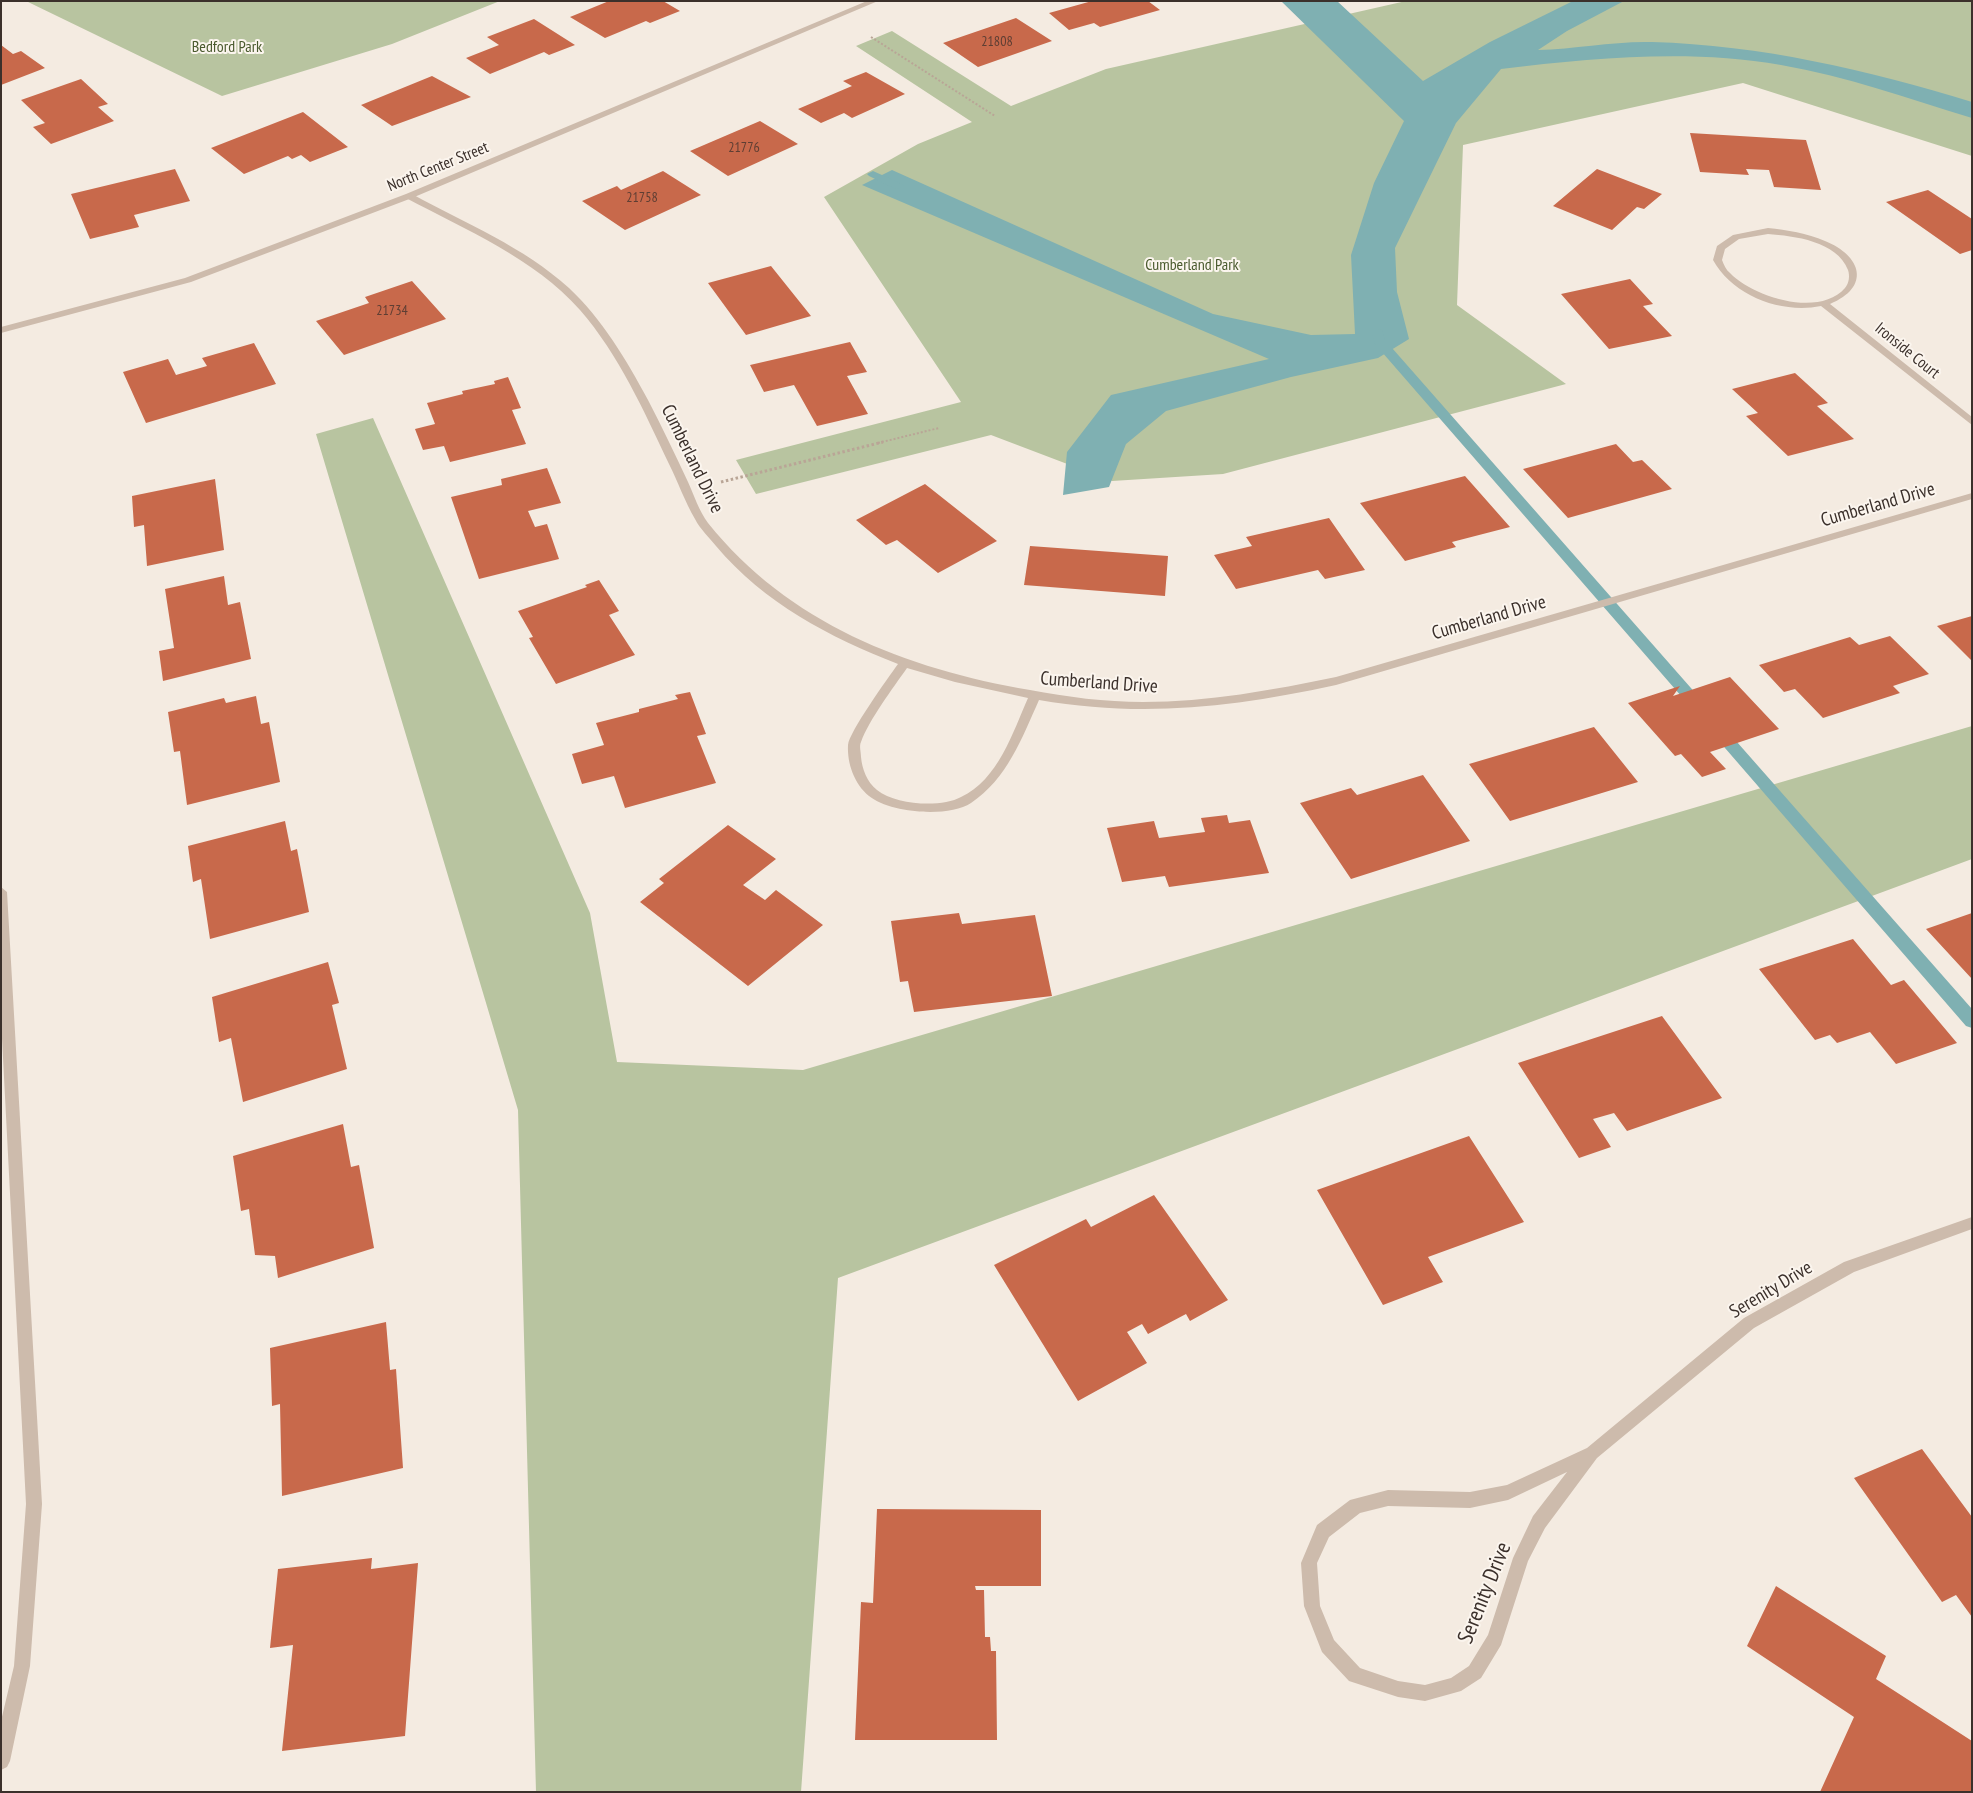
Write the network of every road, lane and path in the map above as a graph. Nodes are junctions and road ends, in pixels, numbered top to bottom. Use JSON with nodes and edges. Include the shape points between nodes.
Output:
{"nodes":[{"id":1,"x":874,"y":1,"type":"edge"},
{"id":2,"x":860,"y":5,"type":"junction"},
{"id":3,"x":995,"y":116,"type":"dead end"},
{"id":4,"x":409,"y":196,"type":"junction"},
{"id":5,"x":1824,"y":304,"type":"junction"},
{"id":6,"x":1,"y":330,"type":"edge"},
{"id":7,"x":1972,"y":422,"type":"edge"},
{"id":8,"x":939,"y":428,"type":"dead end"},
{"id":9,"x":687,"y":491,"type":"junction"},
{"id":10,"x":1972,"y":496,"type":"edge"},
{"id":11,"x":904,"y":664,"type":"junction"},
{"id":12,"x":1035,"y":696,"type":"junction"},
{"id":13,"x":1,"y":892,"type":"edge"},
{"id":14,"x":1972,"y":1223,"type":"edge"},
{"id":15,"x":1592,"y":1453,"type":"junction"},
{"id":16,"x":1,"y":1761,"type":"edge"}],
"edges":[{"from":1,"to":2,"type":"street","name":"North Center Street"},
{"from":2,"to":3,"type":"path","via":[[849,23]]},
{"from":2,"to":4,"type":"street","name":"North Center Street"},
{"from":4,"to":6,"type":"street","name":"North Center Street","via":[[188,280]]},
{"from":4,"to":9,"type":"street","name":"Cumberland Drive","via":[[544,273],[581,305],[612,346],[647,408]]},
{"from":5,"to":5,"type":"street","via":[[1850,290],[1854,279],[1852,268],[1828,246],[1802,236],[1768,231],[1748,233],[1722,246],[1717,256],[1719,267],[1727,279],[1742,290],[1782,304]]},
{"from":5,"to":7,"type":"street","name":"Ironside Court"},
{"from":8,"to":9,"type":"path"},
{"from":9,"to":11,"type":"street","name":"Cumberland Drive","via":[[700,520],[761,585],[809,618]]},
{"from":10,"to":12,"type":"street","name":"Cumberland Drive","via":[[1346,678],[1275,694],[1153,706],[1096,704]]},
{"from":11,"to":12,"type":"street","name":"Cumberland Drive","via":[[956,680]]},
{"from":11,"to":12,"type":"street","via":[[854,743],[856,770],[873,793],[898,804],[932,808],[965,801],[987,784],[1008,754]]},
{"from":13,"to":16,"type":"street","via":[[34,1504],[22,1666]]},
{"from":14,"to":15,"type":"street","name":"Serenity Drive","via":[[1850,1267],[1749,1323]]},
{"from":15,"to":15,"type":"street","name":"Serenity Drive","via":[[1508,1492],[1470,1500],[1388,1498],[1356,1506],[1323,1531],[1309,1563],[1312,1606],[1328,1646],[1356,1675],[1398,1689],[1425,1693],[1455,1686],[1476,1672],[1495,1639],[1521,1558],[1539,1522]]}]}
